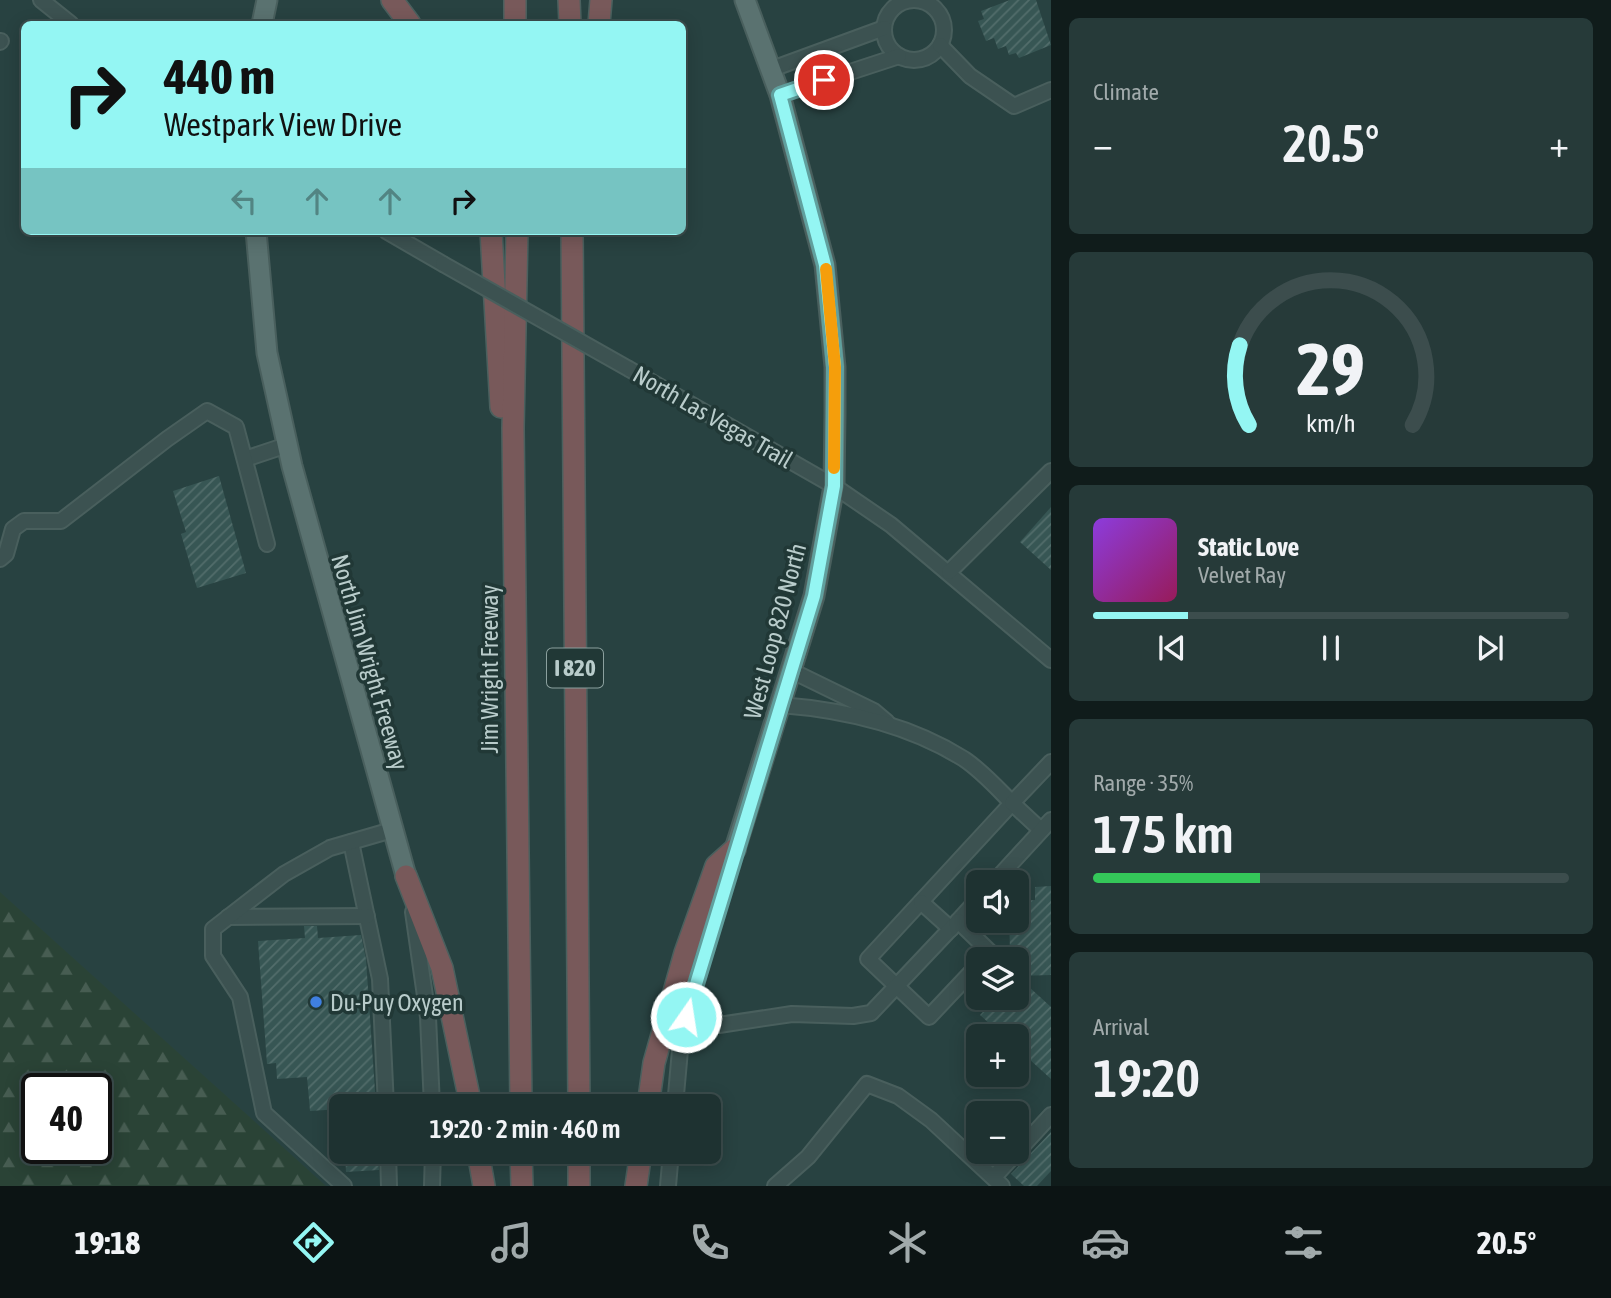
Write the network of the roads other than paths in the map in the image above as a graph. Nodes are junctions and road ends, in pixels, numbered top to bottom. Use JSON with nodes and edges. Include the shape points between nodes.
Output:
{"nodes":[{"id":1,"x":41,"y":0,"type":"edge"},
{"id":2,"x":267,"y":0,"type":"edge"},
{"id":3,"x":392,"y":0,"type":"edge"},
{"id":4,"x":515,"y":0,"type":"edge"},
{"id":5,"x":569,"y":0,"type":"edge"},
{"id":6,"x":601,"y":0,"type":"edge"},
{"id":7,"x":745,"y":0,"type":"edge"},
{"id":8,"x":933,"y":3,"type":"edge"},
{"id":9,"x":67,"y":21,"type":"edge"},
{"id":10,"x":263,"y":21,"type":"edge"},
{"id":11,"x":408,"y":21,"type":"edge"},
{"id":12,"x":515,"y":21,"type":"edge"},
{"id":13,"x":570,"y":21,"type":"edge"},
{"id":14,"x":599,"y":21,"type":"edge"},
{"id":15,"x":884,"y":28,"type":"junction"},
{"id":16,"x":940,"y":46,"type":"junction"},
{"id":17,"x":898,"y":56,"type":"junction"},
{"id":18,"x":772,"y":69,"type":"junction"},
{"id":19,"x":1051,"y":90,"type":"edge"},
{"id":20,"x":780,"y":95,"type":"junction"},
{"id":21,"x":256,"y":235,"type":"edge"},
{"id":22,"x":393,"y":235,"type":"edge"},
{"id":23,"x":491,"y":235,"type":"edge"},
{"id":24,"x":517,"y":235,"type":"edge"},
{"id":25,"x":572,"y":235,"type":"edge"},
{"id":26,"x":513,"y":428,"type":"junction"},
{"id":27,"x":287,"y":445,"type":"junction"},
{"id":28,"x":245,"y":459,"type":"junction"},
{"id":29,"x":1051,"y":471,"type":"edge"},
{"id":30,"x":834,"y":486,"type":"junction"},
{"id":31,"x":267,"y":544,"type":"dead end"},
{"id":32,"x":0,"y":559,"type":"edge"},
{"id":33,"x":949,"y":572,"type":"junction"},
{"id":34,"x":1051,"y":660,"type":"edge"},
{"id":35,"x":792,"y":671,"type":"junction"},
{"id":36,"x":781,"y":705,"type":"junction"},
{"id":37,"x":887,"y":722,"type":"junction"},
{"id":38,"x":1051,"y":762,"type":"edge"},
{"id":39,"x":1012,"y":803,"type":"junction"},
{"id":40,"x":1044,"y":828,"type":"edge"},
{"id":41,"x":393,"y":830,"type":"junction"},
{"id":42,"x":351,"y":842,"type":"junction"},
{"id":43,"x":1051,"y":845,"type":"edge"},
{"id":44,"x":735,"y":849,"type":"junction"},
{"id":45,"x":1005,"y":870,"type":"edge"},
{"id":46,"x":406,"y":876,"type":"junction"},
{"id":47,"x":921,"y":902,"type":"junction"},
{"id":48,"x":966,"y":912,"type":"edge"},
{"id":49,"x":367,"y":916,"type":"junction"},
{"id":50,"x":228,"y":917,"type":"junction"},
{"id":51,"x":954,"y":925,"type":"junction"},
{"id":52,"x":983,"y":947,"type":"edge"},
{"id":53,"x":966,"y":978,"type":"edge"},
{"id":54,"x":898,"y":987,"type":"junction"},
{"id":55,"x":686,"y":1017,"type":"junction"},
{"id":56,"x":385,"y":1094,"type":"edge"},
{"id":57,"x":431,"y":1094,"type":"edge"},
{"id":58,"x":468,"y":1094,"type":"edge"},
{"id":59,"x":521,"y":1094,"type":"edge"},
{"id":60,"x":579,"y":1094,"type":"edge"},
{"id":61,"x":650,"y":1094,"type":"edge"},
{"id":62,"x":676,"y":1094,"type":"edge"},
{"id":63,"x":1051,"y":1115,"type":"edge"},
{"id":64,"x":388,"y":1164,"type":"edge"},
{"id":65,"x":433,"y":1164,"type":"edge"},
{"id":66,"x":480,"y":1164,"type":"edge"},
{"id":67,"x":521,"y":1164,"type":"edge"},
{"id":68,"x":579,"y":1164,"type":"edge"},
{"id":69,"x":639,"y":1164,"type":"edge"},
{"id":70,"x":670,"y":1164,"type":"edge"},
{"id":71,"x":998,"y":1181,"type":"edge"},
{"id":72,"x":344,"y":1186,"type":"edge"},
{"id":73,"x":389,"y":1186,"type":"edge"},
{"id":74,"x":432,"y":1186,"type":"edge"},
{"id":75,"x":484,"y":1186,"type":"edge"},
{"id":76,"x":522,"y":1186,"type":"edge"},
{"id":77,"x":579,"y":1186,"type":"edge"},
{"id":78,"x":636,"y":1186,"type":"edge"},
{"id":79,"x":668,"y":1186,"type":"edge"},
{"id":80,"x":775,"y":1186,"type":"edge"}],
"edges":[{"from":1,"to":9,"type":"street"},
{"from":2,"to":10,"type":"main road"},
{"from":3,"to":11,"type":"highway"},
{"from":4,"to":12,"type":"highway"},
{"from":5,"to":13,"type":"highway"},
{"from":6,"to":14,"type":"highway"},
{"from":7,"to":18,"type":"main road","name":"West Loop 820 North"},
{"from":8,"to":15,"type":"street","via":[[905,2],[890,12]]},
{"from":8,"to":16,"type":"street","via":[[944,28]]},
{"from":15,"to":17,"type":"street","via":[[887,44]]},
{"from":15,"to":18,"type":"street"},
{"from":16,"to":17,"type":"street","via":[[926,58]]},
{"from":16,"to":19,"type":"street","via":[[970,76],[1014,106]]},
{"from":17,"to":20,"type":"street"},
{"from":18,"to":20,"type":"main road","name":"West Loop 820 North"},
{"from":20,"to":30,"type":"main road","name":"West Loop 820 North","via":[[825,265],[835,367]]},
{"from":21,"to":27,"type":"main road","name":"North Jim Wright Freeway","via":[[267,353]]},
{"from":22,"to":30,"type":"street","name":"North Las Vegas Trail","bridge":true},
{"from":23,"to":26,"type":"highway","via":[[501,407]]},
{"from":24,"to":26,"type":"highway","name":"Jim Wright Freeway","number":"I 820"},
{"from":25,"to":60,"type":"highway","number":"I 820"},
{"from":26,"to":59,"type":"highway","name":"Jim Wright Freeway","number":"I 820"},
{"from":27,"to":28,"type":"street"},
{"from":27,"to":41,"type":"main road","name":"North Jim Wright Freeway"},
{"from":28,"to":31,"type":"street"},
{"from":28,"to":32,"type":"street","via":[[236,427],[207,411],[61,521],[24,521],[13,529],[6,554]]},
{"from":29,"to":33,"type":"street"},
{"from":30,"to":33,"type":"street","name":"North Las Vegas Trail"},
{"from":30,"to":35,"type":"main road","name":"West Loop 820 North","via":[[814,596]]},
{"from":33,"to":34,"type":"street","name":"North Las Vegas Trail"},
{"from":35,"to":36,"type":"main road","name":"West Loop 820 North"},
{"from":35,"to":37,"type":"street","via":[[874,711]]},
{"from":36,"to":37,"type":"street"},
{"from":36,"to":44,"type":"main road","name":"West Loop 820 North"},
{"from":37,"to":39,"type":"street","via":[[965,760]]},
{"from":38,"to":39,"type":"street"},
{"from":39,"to":40,"type":"street"},
{"from":39,"to":47,"type":"street"},
{"from":40,"to":43,"type":"street"},
{"from":40,"to":45,"type":"street"},
{"from":41,"to":42,"type":"street"},
{"from":41,"to":46,"type":"main road","name":"North Jim Wright Freeway"},
{"from":42,"to":49,"type":"street"},
{"from":42,"to":50,"type":"street","via":[[330,848],[284,874]]},
{"from":44,"to":55,"type":"street","name":"West Loop 820 North"},
{"from":44,"to":61,"type":"highway","via":[[716,866],[685,953]]},
{"from":46,"to":57,"type":"street","name":"North Jim Wright Freeway","via":[[428,1017]]},
{"from":46,"to":58,"type":"highway","via":[[442,968]]},
{"from":47,"to":51,"type":"street"},
{"from":47,"to":54,"type":"street","via":[[868,959]]},
{"from":48,"to":51,"type":"street"},
{"from":49,"to":50,"type":"street"},
{"from":49,"to":56,"type":"street","via":[[380,979]]},
{"from":50,"to":72,"type":"street","via":[[213,929],[213,956],[240,997],[264,1113]]},
{"from":51,"to":52,"type":"street"},
{"from":51,"to":54,"type":"street"},
{"from":53,"to":54,"type":"street","via":[[929,1017]]},
{"from":54,"to":55,"type":"street","via":[[880,1007],[863,1015],[792,1014],[719,1025]]},
{"from":55,"to":62,"type":"street","name":"West Loop 820 North"},
{"from":63,"to":71,"type":"street"},
{"from":64,"to":73,"type":"street"},
{"from":65,"to":74,"type":"street"},
{"from":66,"to":75,"type":"highway"},
{"from":67,"to":76,"type":"highway"},
{"from":68,"to":77,"type":"highway"},
{"from":69,"to":78,"type":"highway"},
{"from":70,"to":79,"type":"street"},
{"from":71,"to":80,"type":"street","via":[[898,1096],[867,1084],[808,1157]]}]}
